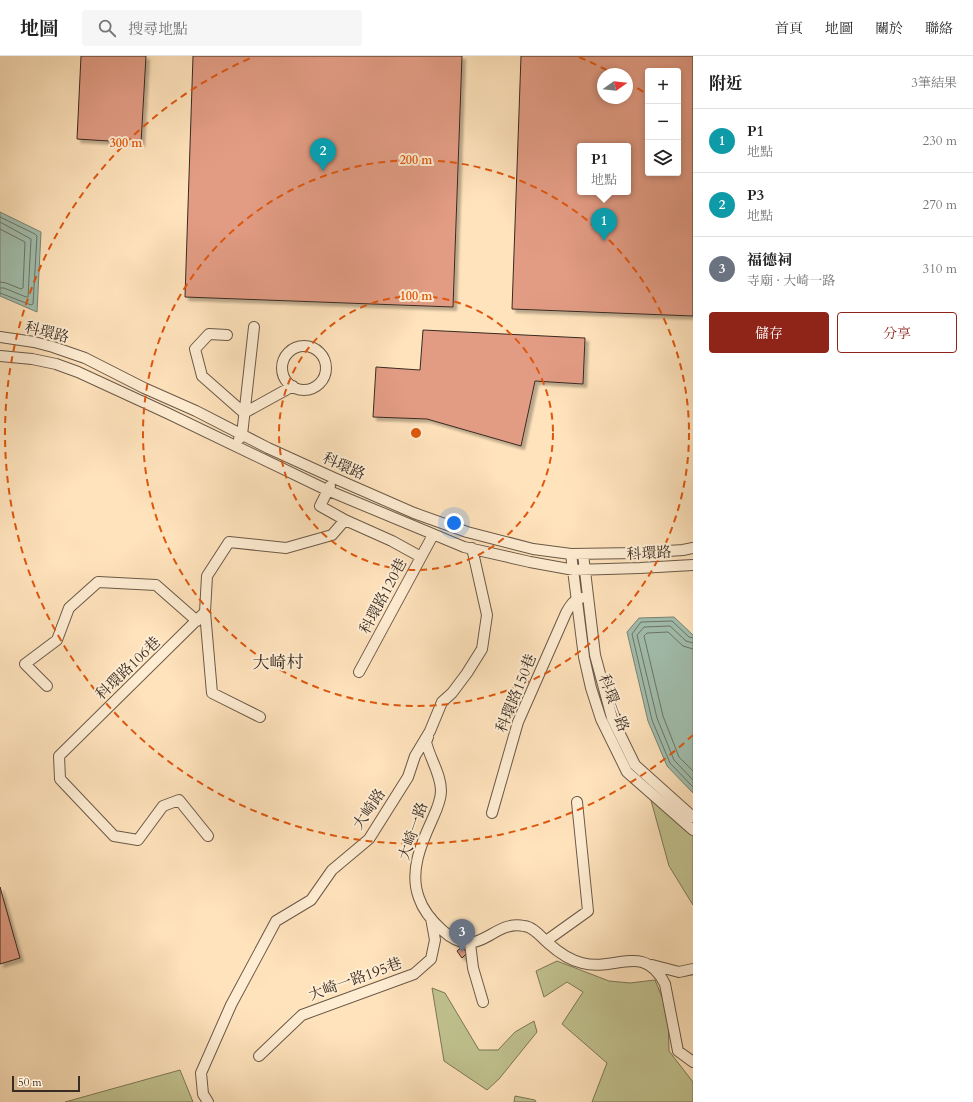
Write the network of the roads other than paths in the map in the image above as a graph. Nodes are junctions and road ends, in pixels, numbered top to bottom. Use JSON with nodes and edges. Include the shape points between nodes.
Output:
{"nodes":[{"id":1,"x":254,"y":327,"type":"dead end"},
{"id":2,"x":227,"y":335,"type":"dead end"},
{"id":3,"x":0,"y":337,"type":"edge"},
{"id":4,"x":0,"y":356,"type":"edge"},
{"id":5,"x":293,"y":386,"type":"junction"},
{"id":6,"x":244,"y":413,"type":"junction"},
{"id":7,"x":242,"y":434,"type":"junction"},
{"id":8,"x":236,"y":446,"type":"junction"},
{"id":9,"x":334,"y":478,"type":"junction"},
{"id":10,"x":327,"y":490,"type":"junction"},
{"id":11,"x":345,"y":520,"type":"junction"},
{"id":12,"x":433,"y":535,"type":"junction"},
{"id":13,"x":472,"y":548,"type":"junction"},
{"id":14,"x":693,"y":548,"type":"edge"},
{"id":15,"x":571,"y":554,"type":"junction"},
{"id":16,"x":583,"y":554,"type":"junction"},
{"id":17,"x":421,"y":557,"type":"junction"},
{"id":18,"x":693,"y":565,"type":"edge"},
{"id":19,"x":579,"y":570,"type":"junction"},
{"id":20,"x":587,"y":597,"type":"junction"},
{"id":21,"x":577,"y":599,"type":"junction"},
{"id":22,"x":205,"y":612,"type":"junction"},
{"id":23,"x":197,"y":621,"type":"junction"},
{"id":24,"x":359,"y":672,"type":"dead end"},
{"id":25,"x":46,"y":686,"type":"dead end"},
{"id":26,"x":260,"y":717,"type":"dead end"},
{"id":27,"x":430,"y":731,"type":"junction"},
{"id":28,"x":577,"y":802,"type":"dead end"},
{"id":29,"x":492,"y":813,"type":"dead end"},
{"id":30,"x":693,"y":818,"type":"edge"},
{"id":31,"x":693,"y":830,"type":"edge"},
{"id":32,"x":208,"y":836,"type":"dead end"},
{"id":33,"x":431,"y":918,"type":"junction"},
{"id":34,"x":546,"y":941,"type":"junction"},
{"id":35,"x":470,"y":943,"type":"junction"},
{"id":36,"x":648,"y":964,"type":"junction"},
{"id":37,"x":693,"y":969,"type":"edge"},
{"id":38,"x":483,"y":1002,"type":"dead end"},
{"id":39,"x":259,"y":1056,"type":"dead end"},
{"id":40,"x":693,"y":1062,"type":"edge"},
{"id":41,"x":208,"y":1102,"type":"edge"}],
"edges":[{"from":1,"to":6,"type":"street"},
{"from":2,"to":6,"type":"street","via":[[209,334],[195,349],[202,376]]},
{"from":3,"to":7,"type":"street","name":"科環路","via":[[47,345],[85,358]]},
{"from":4,"to":8,"type":"street","name":"科環路","via":[[32,359],[78,372]]},
{"from":5,"to":5,"type":"street","via":[[300,389],[315,387],[324,376],[326,368],[321,354],[309,346],[296,348],[285,356],[282,370]]},
{"from":5,"to":6,"type":"street"},
{"from":6,"to":7,"type":"street"},
{"from":7,"to":8,"type":"street"},
{"from":7,"to":9,"type":"street","name":"科環路"},
{"from":8,"to":10,"type":"street","name":"科環路"},
{"from":9,"to":10,"type":"street"},
{"from":9,"to":15,"type":"street","name":"科環路","via":[[414,513],[467,532],[533,549]]},
{"from":10,"to":11,"type":"street","via":[[320,506]]},
{"from":10,"to":12,"type":"street","name":"科環路"},
{"from":11,"to":17,"type":"street"},
{"from":11,"to":22,"type":"street","via":[[332,535],[286,548],[229,542],[207,576]]},
{"from":12,"to":13,"type":"street","name":"科環路"},
{"from":12,"to":17,"type":"street","name":"科環路120巷"},
{"from":13,"to":19,"type":"street","name":"科環路","via":[[530,562]]},
{"from":13,"to":27,"type":"street","name":"大崎路","via":[[487,615],[482,649],[452,693],[442,702]]},
{"from":14,"to":16,"type":"street","name":"科環路"},
{"from":15,"to":16,"type":"street","name":"科環路"},
{"from":15,"to":19,"type":"street","name":"科環一路"},
{"from":16,"to":19,"type":"street","name":"科環一路"},
{"from":17,"to":24,"type":"street","name":"科環路120巷"},
{"from":18,"to":19,"type":"street","name":"科環路"},
{"from":19,"to":20,"type":"street","name":"科環一路"},
{"from":19,"to":21,"type":"street","name":"科環一路"},
{"from":20,"to":21,"type":"street"},
{"from":20,"to":30,"type":"street","name":"科環一路","via":[[595,655],[612,718],[635,766]]},
{"from":21,"to":29,"type":"street","name":"科環路150巷","via":[[566,613],[518,722]]},
{"from":21,"to":31,"type":"street","name":"科環一路","via":[[584,657],[591,688],[601,719],[627,772]]},
{"from":22,"to":23,"type":"street","name":"科環路106巷"},
{"from":22,"to":26,"type":"street","via":[[212,693]]},
{"from":23,"to":25,"type":"street","via":[[156,585],[98,582],[69,608],[57,640],[25,664]]},
{"from":23,"to":32,"type":"street","name":"科環路106巷","via":[[59,756],[60,779],[114,836],[138,840],[163,806],[179,800]]},
{"from":27,"to":33,"type":"street","name":"大崎一路","via":[[426,742],[440,779],[441,792],[439,805],[419,851],[415,870],[419,898]]},
{"from":27,"to":41,"type":"street","name":"大崎路","via":[[415,756],[408,777],[369,839],[332,870],[311,900],[276,921],[231,1005],[201,1073],[203,1094]]},
{"from":28,"to":34,"type":"street","via":[[588,911]]},
{"from":33,"to":35,"type":"street","name":"大崎一路","via":[[449,936],[460,942]]},
{"from":33,"to":39,"type":"street","name":"大崎一路195巷","via":[[435,940],[431,959],[414,974],[302,1015]]},
{"from":34,"to":35,"type":"street","via":[[534,930],[518,925]]},
{"from":34,"to":36,"type":"street","via":[[559,952],[582,964],[637,960]]},
{"from":35,"to":38,"type":"street","via":[[473,968]]},
{"from":36,"to":37,"type":"street","via":[[679,972]]},
{"from":36,"to":40,"type":"street","via":[[661,975],[665,984],[678,1051]]}]}
